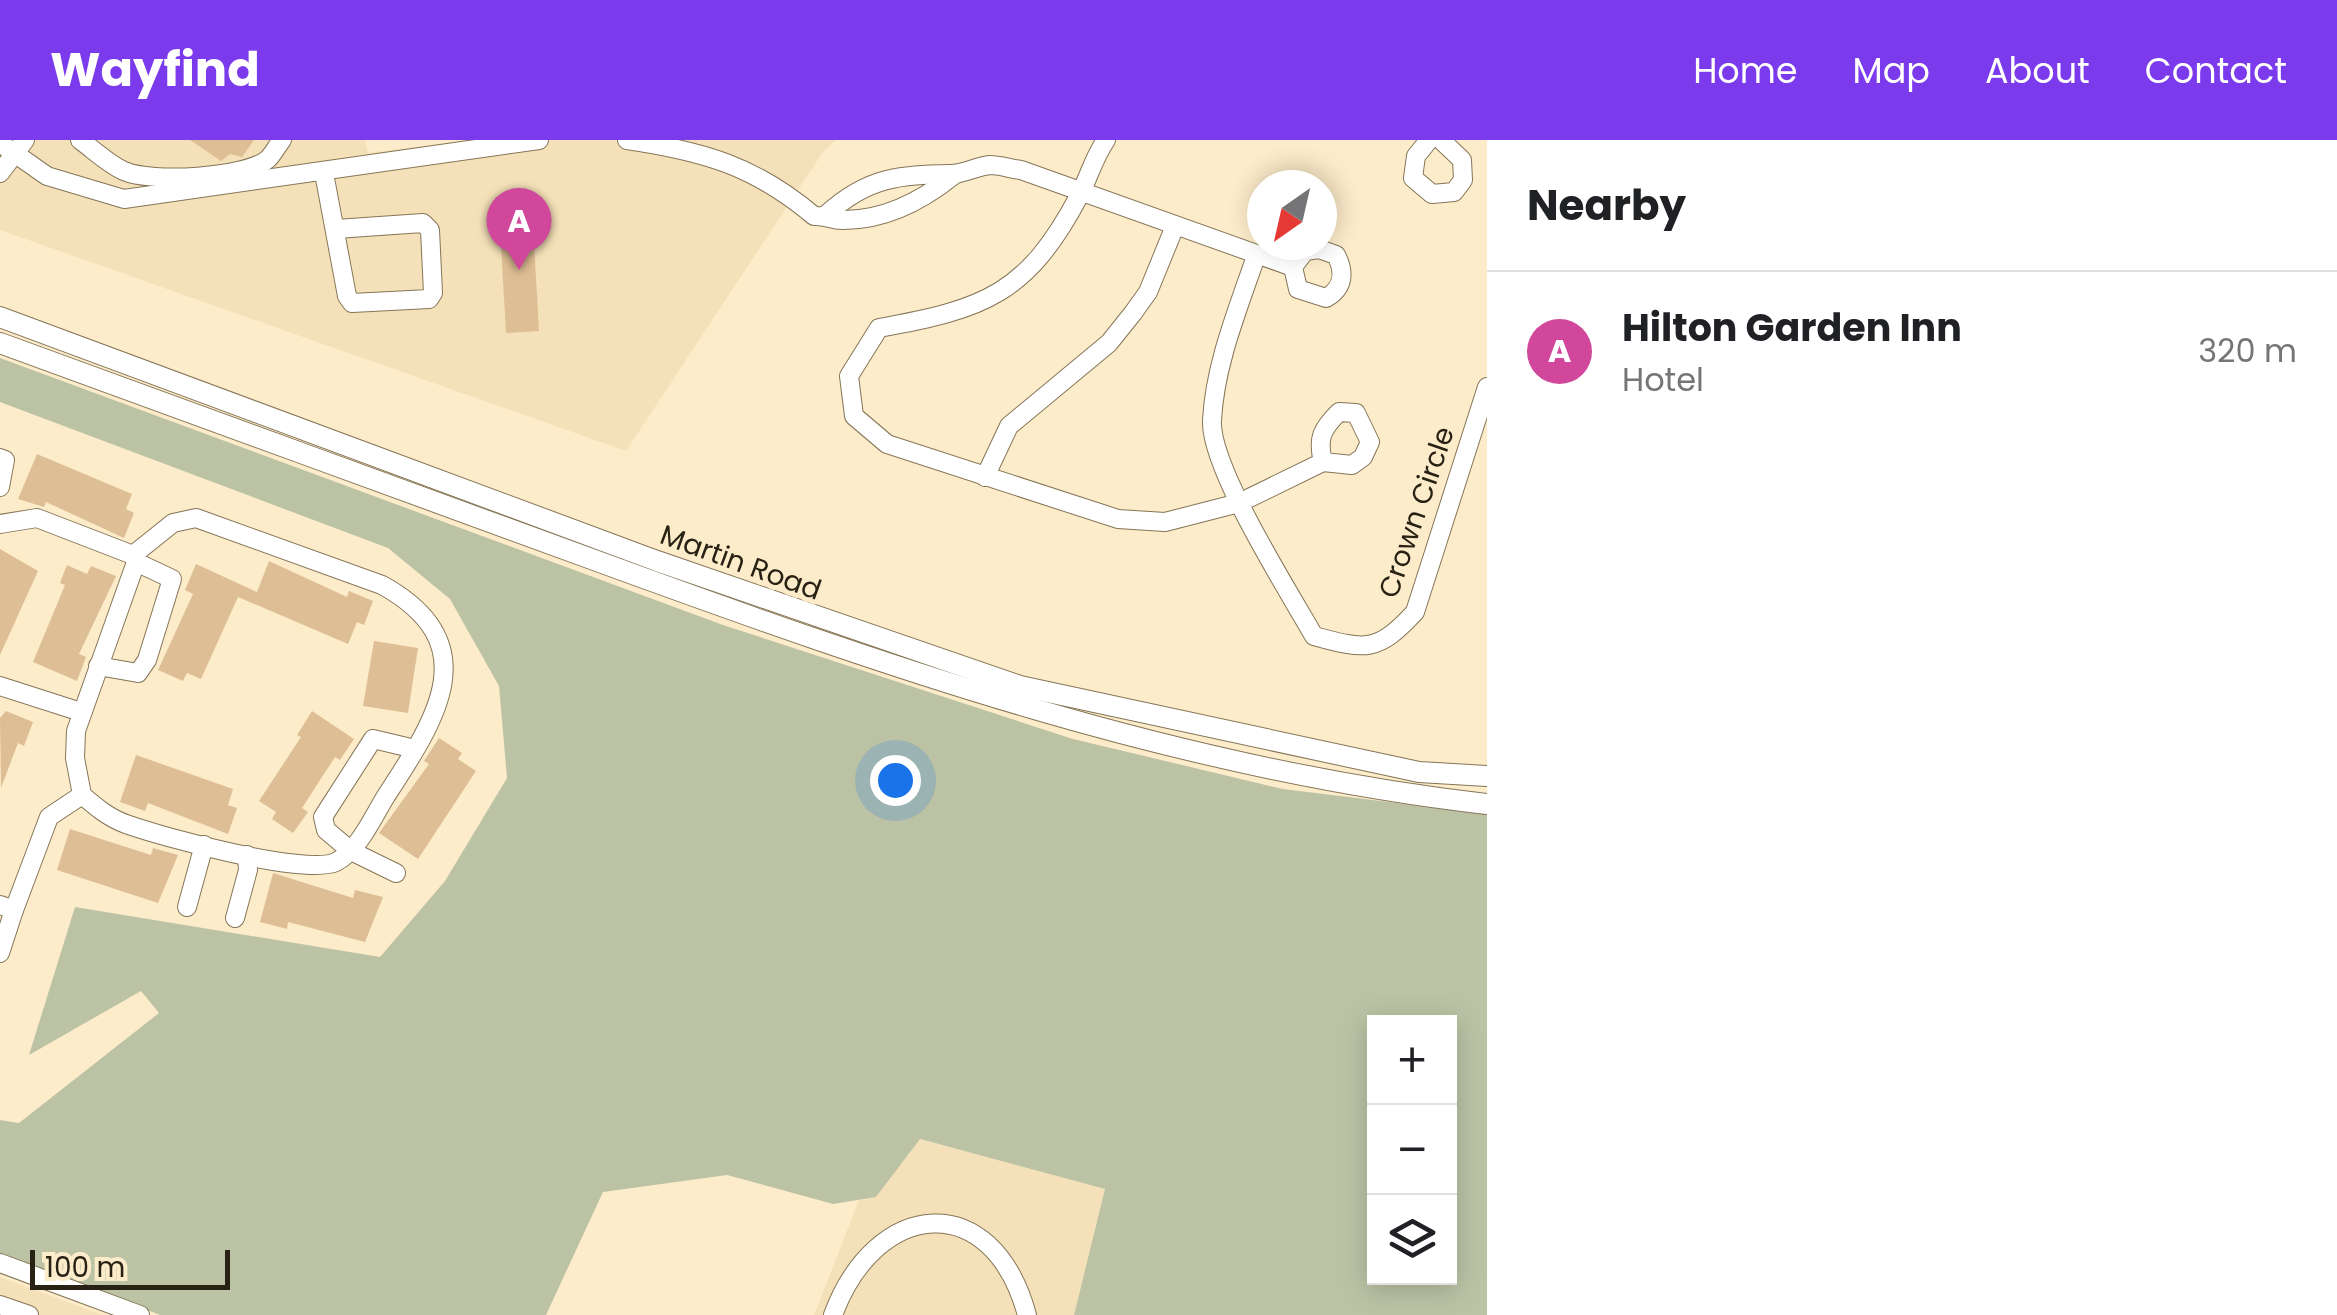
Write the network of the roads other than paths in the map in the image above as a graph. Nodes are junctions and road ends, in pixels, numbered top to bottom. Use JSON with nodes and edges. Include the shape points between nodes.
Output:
{"nodes":[{"id":1,"x":80,"y":140,"type":"edge"},
{"id":2,"x":282,"y":140,"type":"edge"},
{"id":3,"x":539,"y":140,"type":"edge"},
{"id":4,"x":627,"y":140,"type":"edge"},
{"id":5,"x":1106,"y":140,"type":"edge"},
{"id":6,"x":1429,"y":140,"type":"edge"},
{"id":7,"x":1441,"y":140,"type":"edge"},
{"id":8,"x":13,"y":146,"type":"edge"},
{"id":9,"x":0,"y":172,"type":"edge"},
{"id":10,"x":324,"y":173,"type":"junction"},
{"id":11,"x":954,"y":174,"type":"junction"},
{"id":12,"x":1081,"y":192,"type":"junction"},
{"id":13,"x":828,"y":214,"type":"junction"},
{"id":14,"x":1175,"y":226,"type":"junction"},
{"id":15,"x":336,"y":229,"type":"junction"},
{"id":16,"x":1247,"y":253,"type":"edge"},
{"id":17,"x":1255,"y":260,"type":"edge"},
{"id":18,"x":1269,"y":260,"type":"edge"},
{"id":19,"x":1293,"y":267,"type":"dead end"},
{"id":20,"x":0,"y":317,"type":"edge"},
{"id":21,"x":0,"y":343,"type":"edge"},
{"id":22,"x":1487,"y":387,"type":"edge"},
{"id":23,"x":0,"y":458,"type":"edge"},
{"id":24,"x":1323,"y":462,"type":"dead end"},
{"id":25,"x":985,"y":477,"type":"junction"},
{"id":26,"x":0,"y":487,"type":"edge"},
{"id":27,"x":1239,"y":503,"type":"junction"},
{"id":28,"x":0,"y":524,"type":"edge"},
{"id":29,"x":135,"y":559,"type":"junction"},
{"id":30,"x":98,"y":666,"type":"junction"},
{"id":31,"x":0,"y":686,"type":"edge"},
{"id":32,"x":82,"y":712,"type":"junction"},
{"id":33,"x":415,"y":749,"type":"junction"},
{"id":34,"x":1487,"y":776,"type":"edge"},
{"id":35,"x":82,"y":795,"type":"junction"},
{"id":36,"x":1487,"y":804,"type":"edge"},
{"id":37,"x":204,"y":844,"type":"junction"},
{"id":38,"x":352,"y":851,"type":"junction"},
{"id":39,"x":246,"y":855,"type":"junction"},
{"id":40,"x":396,"y":873,"type":"dead end"},
{"id":41,"x":187,"y":907,"type":"dead end"},
{"id":42,"x":7,"y":908,"type":"edge"},
{"id":43,"x":235,"y":918,"type":"dead end"},
{"id":44,"x":0,"y":953,"type":"edge"},
{"id":45,"x":0,"y":1264,"type":"edge"},
{"id":46,"x":0,"y":1305,"type":"edge"},
{"id":47,"x":118,"y":1311,"type":"edge"},
{"id":48,"x":29,"y":1315,"type":"edge"},
{"id":49,"x":140,"y":1315,"type":"edge"},
{"id":50,"x":833,"y":1315,"type":"edge"},
{"id":51,"x":1027,"y":1315,"type":"edge"}],
"edges":[{"from":1,"to":2,"type":"street","via":[[121,170],[180,178],[256,166]]},
{"from":3,"to":10,"type":"street"},
{"from":4,"to":13,"type":"street","via":[[740,165],[814,216]]},
{"from":5,"to":12,"type":"street"},
{"from":6,"to":7,"type":"street","via":[[1416,156],[1413,178],[1432,194],[1454,192],[1464,180],[1462,160]]},
{"from":8,"to":9,"type":"street"},
{"from":8,"to":10,"type":"street","via":[[47,176],[124,199]]},
{"from":10,"to":15,"type":"street"},
{"from":11,"to":12,"type":"street","via":[[989,165]]},
{"from":11,"to":13,"type":"street","via":[[923,172],[872,184]]},
{"from":11,"to":13,"type":"street","via":[[930,194],[878,216],[840,221]]},
{"from":12,"to":14,"type":"street"},
{"from":12,"to":25,"type":"street","via":[[1040,261],[994,297],[878,328],[849,376],[854,416],[887,444]]},
{"from":14,"to":16,"type":"street"},
{"from":14,"to":25,"type":"street","via":[[1133,313],[1109,343],[1009,426]]},
{"from":15,"to":15,"type":"street","via":[[352,303],[429,299],[430,230],[423,223]]},
{"from":17,"to":27,"type":"street","name":"Crown Circle","via":[[1224,353],[1211,424]]},
{"from":18,"to":19,"type":"street"},
{"from":20,"to":34,"type":"main road","name":"Martin Road","via":[[656,562],[1020,686],[1419,772]]},
{"from":21,"to":36,"type":"main road","name":"Martin Road","via":[[899,670],[1090,727],[1277,771]]},
{"from":22,"to":27,"type":"street","name":"Crown Circle","via":[[1415,612],[1389,640],[1360,649],[1314,636]]},
{"from":23,"to":26,"type":"street"},
{"from":24,"to":27,"type":"street"},
{"from":25,"to":27,"type":"street","via":[[1118,518],[1165,522]]},
{"from":28,"to":29,"type":"street","via":[[38,518]]},
{"from":29,"to":30,"type":"street"},
{"from":29,"to":30,"type":"street","via":[[172,579],[147,660],[138,673]]},
{"from":29,"to":33,"type":"street","via":[[173,524],[196,518],[406,598],[435,630],[445,664],[440,702]]},
{"from":30,"to":32,"type":"street"},
{"from":31,"to":32,"type":"street"},
{"from":32,"to":35,"type":"street","via":[[75,758]]},
{"from":33,"to":38,"type":"street"},
{"from":33,"to":38,"type":"street","via":[[373,739],[323,817],[326,830]]},
{"from":35,"to":37,"type":"street","via":[[125,824]]},
{"from":35,"to":42,"type":"street","via":[[49,817]]},
{"from":37,"to":39,"type":"street"},
{"from":37,"to":41,"type":"street"},
{"from":38,"to":39,"type":"street","via":[[330,864]]},
{"from":38,"to":40,"type":"street"},
{"from":39,"to":43,"type":"street"},
{"from":42,"to":44,"type":"street"},
{"from":45,"to":47,"type":"street"},
{"from":46,"to":48,"type":"street"},
{"from":47,"to":49,"type":"street"},
{"from":50,"to":51,"type":"street","via":[[874,1250],[898,1230],[942,1221],[980,1236]]}]}
